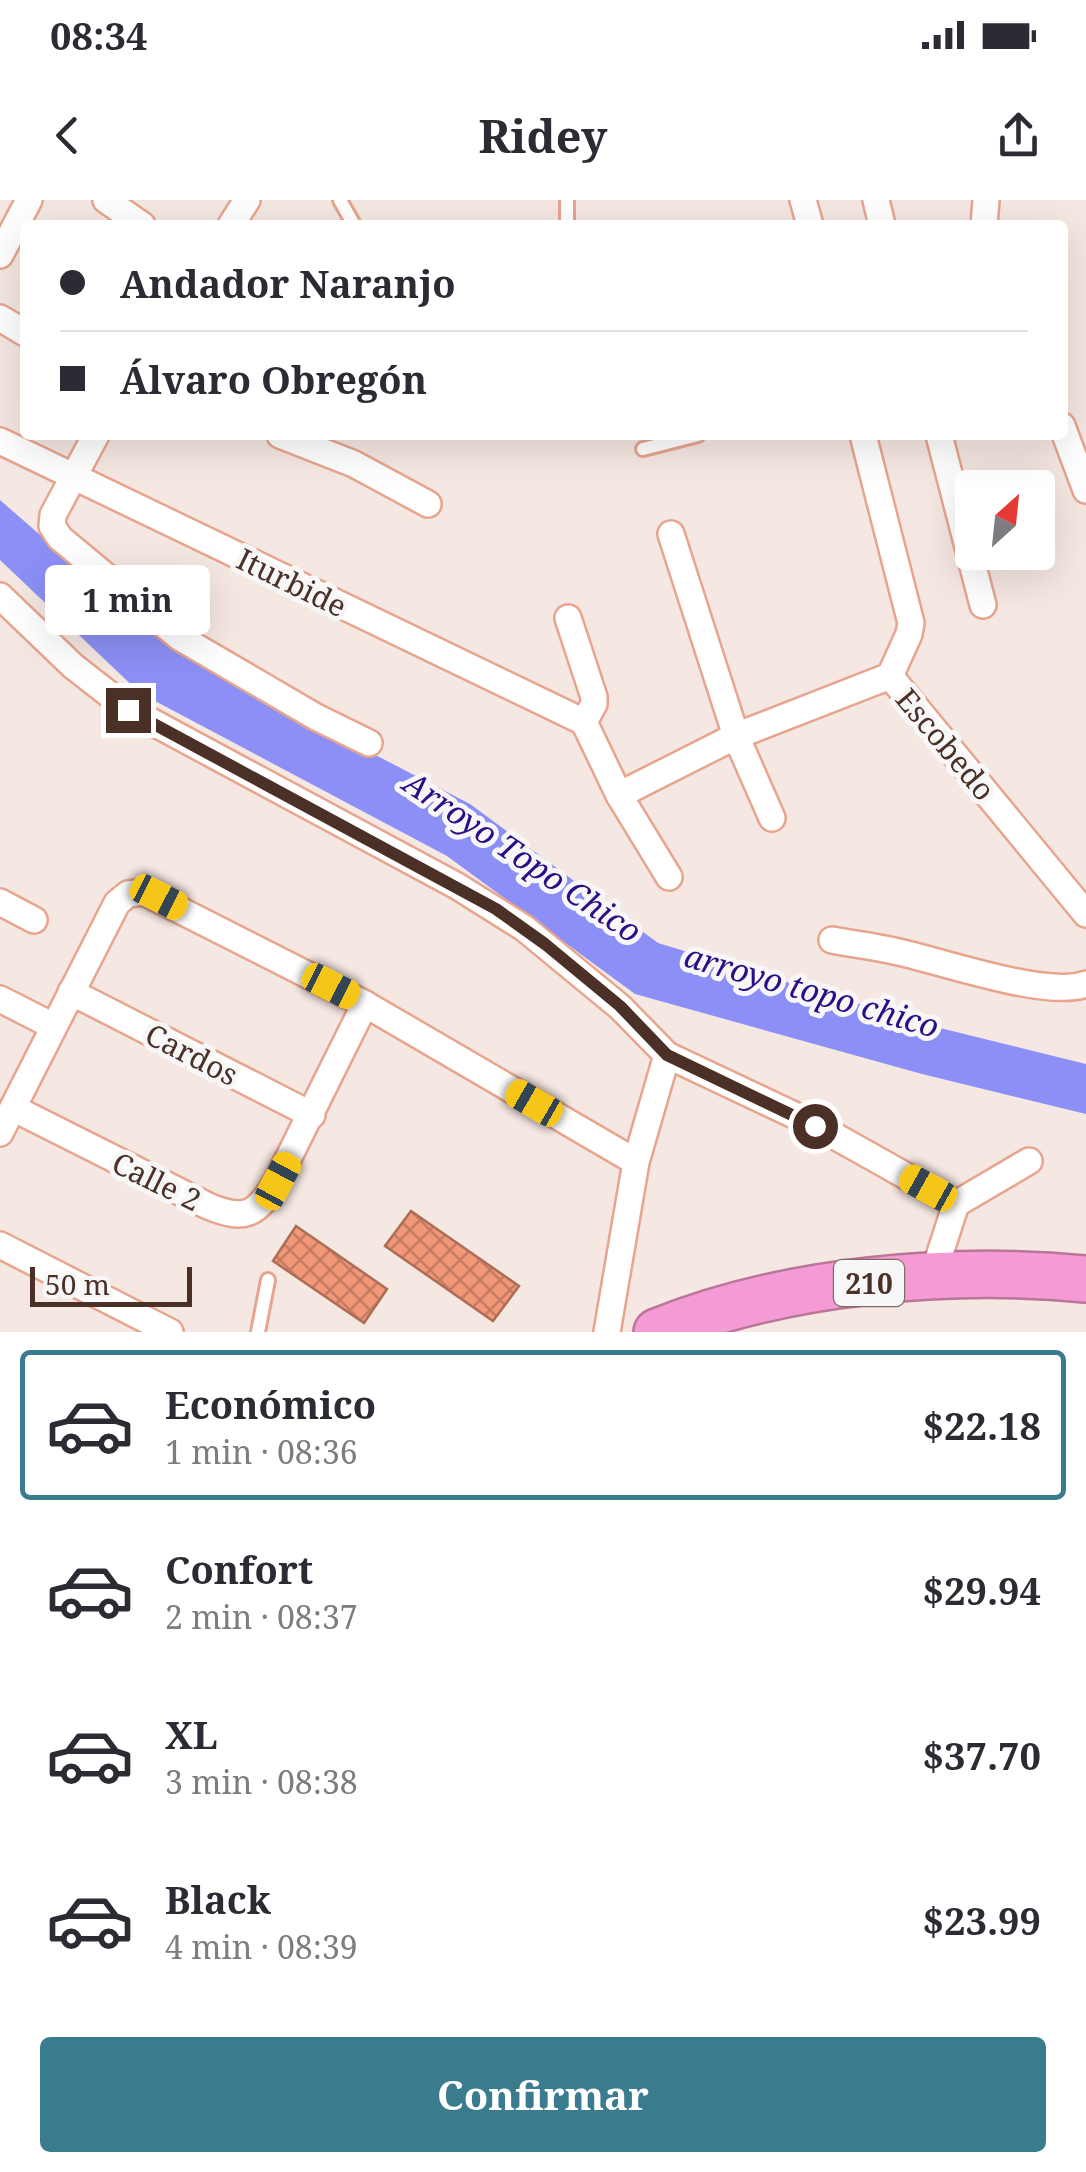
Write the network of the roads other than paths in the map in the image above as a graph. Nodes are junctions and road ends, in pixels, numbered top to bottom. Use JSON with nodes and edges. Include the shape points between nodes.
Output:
{"nodes":[{"id":1,"x":29,"y":200,"type":"edge"},
{"id":2,"x":106,"y":200,"type":"edge"},
{"id":3,"x":135,"y":220,"type":"edge"},
{"id":4,"x":0,"y":255,"type":"edge"},
{"id":5,"x":93,"y":440,"type":"edge"},
{"id":6,"x":293,"y":440,"type":"edge"},
{"id":7,"x":678,"y":440,"type":"edge"},
{"id":8,"x":864,"y":440,"type":"edge"},
{"id":9,"x":939,"y":440,"type":"edge"},
{"id":10,"x":1067,"y":440,"type":"edge"},
{"id":11,"x":0,"y":441,"type":"edge"},
{"id":12,"x":643,"y":449,"type":"dead end"},
{"id":13,"x":73,"y":478,"type":"junction"},
{"id":14,"x":1086,"y":490,"type":"edge"},
{"id":15,"x":428,"y":504,"type":"dead end"},
{"id":16,"x":670,"y":534,"type":"dead end"},
{"id":17,"x":0,"y":596,"type":"edge"},
{"id":18,"x":983,"y":605,"type":"dead end"},
{"id":19,"x":568,"y":618,"type":"dead end"},
{"id":20,"x":890,"y":676,"type":"junction"},
{"id":21,"x":584,"y":722,"type":"junction"},
{"id":22,"x":736,"y":736,"type":"junction"},
{"id":23,"x":369,"y":742,"type":"dead end"},
{"id":24,"x":619,"y":795,"type":"junction"},
{"id":25,"x":772,"y":818,"type":"dead end"},
{"id":26,"x":669,"y":877,"type":"dead end"},
{"id":27,"x":0,"y":902,"type":"edge"},
{"id":28,"x":1086,"y":914,"type":"edge"},
{"id":29,"x":34,"y":920,"type":"dead end"},
{"id":30,"x":832,"y":940,"type":"dead end"},
{"id":31,"x":1086,"y":984,"type":"edge"},
{"id":32,"x":71,"y":992,"type":"junction"},
{"id":33,"x":0,"y":999,"type":"edge"},
{"id":34,"x":366,"y":1004,"type":"junction"},
{"id":35,"x":54,"y":1026,"type":"junction"},
{"id":36,"x":667,"y":1055,"type":"junction"},
{"id":37,"x":13,"y":1108,"type":"junction"},
{"id":38,"x":312,"y":1115,"type":"junction"},
{"id":39,"x":0,"y":1133,"type":"edge"},
{"id":40,"x":636,"y":1162,"type":"junction"},
{"id":41,"x":1029,"y":1162,"type":"dead end"},
{"id":42,"x":956,"y":1204,"type":"junction"},
{"id":43,"x":0,"y":1245,"type":"edge"},
{"id":44,"x":932,"y":1275,"type":"junction"},
{"id":45,"x":1086,"y":1279,"type":"edge"},
{"id":46,"x":268,"y":1280,"type":"dead end"},
{"id":47,"x":170,"y":1332,"type":"edge"},
{"id":48,"x":258,"y":1332,"type":"edge"},
{"id":49,"x":607,"y":1332,"type":"edge"},
{"id":50,"x":658,"y":1332,"type":"edge"}],
"edges":[{"from":1,"to":4,"type":"street"},
{"from":2,"to":3,"type":"street"},
{"from":5,"to":13,"type":"street"},
{"from":6,"to":15,"type":"street"},
{"from":7,"to":12,"type":"lane"},
{"from":8,"to":20,"type":"street","name":"Escobedo","via":[[911,623]]},
{"from":9,"to":18,"type":"street"},
{"from":10,"to":14,"type":"street"},
{"from":11,"to":13,"type":"street","name":"Iturbide"},
{"from":13,"to":21,"type":"street","name":"Iturbide"},
{"from":13,"to":23,"type":"street","via":[[53,516],[60,538],[179,638]]},
{"from":16,"to":22,"type":"street"},
{"from":17,"to":36,"type":"street","via":[[128,710],[524,928],[620,1006]]},
{"from":19,"to":21,"type":"street","via":[[594,696]]},
{"from":20,"to":22,"type":"street"},
{"from":20,"to":28,"type":"street","name":"Escobedo"},
{"from":21,"to":24,"type":"street"},
{"from":22,"to":24,"type":"street"},
{"from":22,"to":25,"type":"street"},
{"from":24,"to":26,"type":"street"},
{"from":27,"to":29,"type":"street"},
{"from":30,"to":31,"type":"street","via":[[1032,984]]},
{"from":32,"to":34,"type":"street","via":[[117,903],[134,892],[159,897]]},
{"from":32,"to":35,"type":"street"},
{"from":32,"to":38,"type":"street","name":"Cardos"},
{"from":33,"to":35,"type":"street"},
{"from":34,"to":38,"type":"street","name":"Calle 2"},
{"from":34,"to":40,"type":"street"},
{"from":35,"to":37,"type":"street"},
{"from":36,"to":40,"type":"street"},
{"from":36,"to":42,"type":"street"},
{"from":37,"to":38,"type":"street","name":"Calle 2","via":[[236,1215],[263,1205]]},
{"from":37,"to":39,"type":"street"},
{"from":40,"to":49,"type":"street"},
{"from":41,"to":42,"type":"street"},
{"from":42,"to":44,"type":"street"},
{"from":43,"to":47,"type":"street"},
{"from":44,"to":45,"type":"highway","number":"210"},
{"from":44,"to":50,"type":"highway","number":"210","via":[[782,1294]]},
{"from":46,"to":48,"type":"lane"}]}
